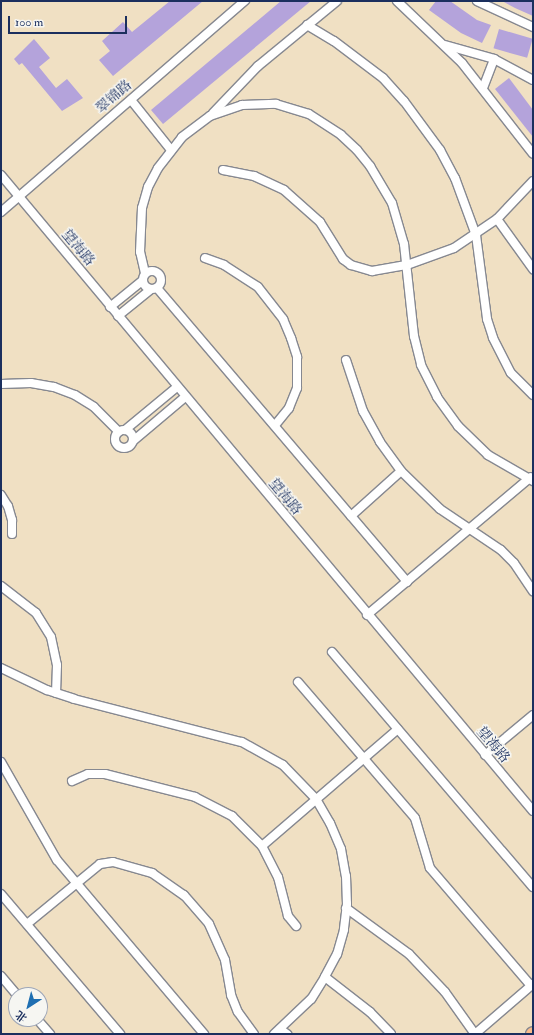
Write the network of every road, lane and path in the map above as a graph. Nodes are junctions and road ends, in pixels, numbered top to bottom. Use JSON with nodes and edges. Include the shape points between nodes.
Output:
{"nodes":[{"id":1,"x":245,"y":1,"type":"edge"},
{"id":2,"x":337,"y":1,"type":"edge"},
{"id":3,"x":477,"y":1,"type":"edge"},
{"id":4,"x":399,"y":2,"type":"edge"},
{"id":5,"x":308,"y":25,"type":"junction"},
{"id":6,"x":533,"y":27,"type":"edge"},
{"id":7,"x":446,"y":45,"type":"junction"},
{"id":8,"x":494,"y":59,"type":"junction"},
{"id":9,"x":533,"y":80,"type":"edge"},
{"id":10,"x":483,"y":88,"type":"junction"},
{"id":11,"x":131,"y":100,"type":"junction"},
{"id":12,"x":210,"y":116,"type":"junction"},
{"id":13,"x":172,"y":150,"type":"junction"},
{"id":14,"x":533,"y":154,"type":"edge"},
{"id":15,"x":223,"y":170,"type":"dead end"},
{"id":16,"x":1,"y":175,"type":"edge"},
{"id":17,"x":533,"y":181,"type":"edge"},
{"id":18,"x":19,"y":197,"type":"junction"},
{"id":19,"x":1,"y":212,"type":"edge"},
{"id":20,"x":497,"y":219,"type":"junction"},
{"id":21,"x":476,"y":236,"type":"junction"},
{"id":22,"x":205,"y":258,"type":"dead end"},
{"id":23,"x":407,"y":265,"type":"junction"},
{"id":24,"x":533,"y":269,"type":"edge"},
{"id":25,"x":146,"y":273,"type":"junction"},
{"id":26,"x":142,"y":281,"type":"junction"},
{"id":27,"x":153,"y":289,"type":"junction"},
{"id":28,"x":110,"y":307,"type":"junction"},
{"id":29,"x":118,"y":316,"type":"junction"},
{"id":30,"x":346,"y":360,"type":"dead end"},
{"id":31,"x":1,"y":384,"type":"edge"},
{"id":32,"x":177,"y":387,"type":"junction"},
{"id":33,"x":533,"y":394,"type":"edge"},
{"id":34,"x":186,"y":397,"type":"junction"},
{"id":35,"x":275,"y":425,"type":"junction"},
{"id":36,"x":122,"y":431,"type":"junction"},
{"id":37,"x":133,"y":441,"type":"junction"},
{"id":38,"x":401,"y":471,"type":"junction"},
{"id":39,"x":532,"y":479,"type":"edge"},
{"id":40,"x":1,"y":495,"type":"edge"},
{"id":41,"x":351,"y":516,"type":"junction"},
{"id":42,"x":470,"y":529,"type":"junction"},
{"id":43,"x":12,"y":534,"type":"dead end"},
{"id":44,"x":407,"y":582,"type":"junction"},
{"id":45,"x":1,"y":586,"type":"edge"},
{"id":46,"x":533,"y":591,"type":"edge"},
{"id":47,"x":367,"y":616,"type":"junction"},
{"id":48,"x":332,"y":652,"type":"dead end"},
{"id":49,"x":1,"y":668,"type":"edge"},
{"id":50,"x":298,"y":682,"type":"dead end"},
{"id":51,"x":56,"y":693,"type":"junction"},
{"id":52,"x":533,"y":715,"type":"edge"},
{"id":53,"x":398,"y":729,"type":"junction"},
{"id":54,"x":485,"y":755,"type":"junction"},
{"id":55,"x":364,"y":758,"type":"junction"},
{"id":56,"x":1,"y":762,"type":"edge"},
{"id":57,"x":72,"y":781,"type":"dead end"},
{"id":58,"x":316,"y":800,"type":"junction"},
{"id":59,"x":533,"y":811,"type":"edge"},
{"id":60,"x":262,"y":846,"type":"junction"},
{"id":61,"x":75,"y":883,"type":"junction"},
{"id":62,"x":533,"y":887,"type":"edge"},
{"id":63,"x":1,"y":894,"type":"edge"},
{"id":64,"x":346,"y":908,"type":"junction"},
{"id":65,"x":27,"y":924,"type":"junction"},
{"id":66,"x":296,"y":926,"type":"dead end"},
{"id":67,"x":1,"y":976,"type":"edge"},
{"id":68,"x":326,"y":978,"type":"junction"},
{"id":69,"x":532,"y":985,"type":"edge"},
{"id":70,"x":10,"y":987,"type":"edge"},
{"id":71,"x":277,"y":1031,"type":"edge"},
{"id":72,"x":120,"y":1034,"type":"edge"},
{"id":73,"x":204,"y":1034,"type":"edge"},
{"id":74,"x":254,"y":1034,"type":"edge"},
{"id":75,"x":287,"y":1034,"type":"edge"},
{"id":76,"x":391,"y":1034,"type":"edge"},
{"id":77,"x":475,"y":1034,"type":"edge"}],
"edges":[{"from":1,"to":11,"type":"street","name":"翠锦路"},
{"from":2,"to":5,"type":"street"},
{"from":3,"to":6,"type":"street"},
{"from":4,"to":7,"type":"street"},
{"from":5,"to":12,"type":"street","via":[[258,66]]},
{"from":5,"to":21,"type":"street","via":[[359,58],[404,100],[428,131],[455,178]]},
{"from":7,"to":8,"type":"street"},
{"from":7,"to":10,"type":"street"},
{"from":8,"to":9,"type":"street"},
{"from":8,"to":10,"type":"street"},
{"from":10,"to":14,"type":"street"},
{"from":11,"to":13,"type":"street"},
{"from":11,"to":18,"type":"street","name":"翠锦路"},
{"from":12,"to":13,"type":"street","via":[[187,133]]},
{"from":12,"to":23,"type":"street","via":[[242,105],[276,104],[299,110],[324,122],[357,150],[382,184],[399,223]]},
{"from":13,"to":25,"type":"street","via":[[148,187],[142,208],[140,244]]},
{"from":15,"to":23,"type":"street","via":[[260,178],[297,199],[320,222],[351,266],[372,271]]},
{"from":16,"to":18,"type":"street","name":"望海路"},
{"from":17,"to":20,"type":"street"},
{"from":18,"to":19,"type":"street","name":"翠锦路"},
{"from":18,"to":28,"type":"street","name":"望海路"},
{"from":20,"to":21,"type":"street"},
{"from":20,"to":24,"type":"street"},
{"from":21,"to":23,"type":"street","via":[[437,255]]},
{"from":21,"to":33,"type":"street","via":[[492,338],[512,373]]},
{"from":22,"to":35,"type":"street","via":[[224,265],[258,287],[271,302],[291,338],[298,371],[297,388],[289,408]]},
{"from":23,"to":39,"type":"street","via":[[414,336],[421,364],[437,397],[458,426],[488,455]]},
{"from":25,"to":26,"type":"street"},
{"from":25,"to":27,"type":"street","via":[[159,274],[161,279]]},
{"from":26,"to":27,"type":"street"},
{"from":26,"to":28,"type":"street"},
{"from":27,"to":29,"type":"street"},
{"from":27,"to":35,"type":"street"},
{"from":28,"to":29,"type":"street","name":"望海路"},
{"from":29,"to":32,"type":"street","name":"望海路"},
{"from":30,"to":38,"type":"street","via":[[368,422]]},
{"from":31,"to":36,"type":"street","via":[[32,383],[54,387],[75,395],[94,407]]},
{"from":32,"to":34,"type":"street","name":"望海路"},
{"from":32,"to":36,"type":"street"},
{"from":34,"to":37,"type":"street"},
{"from":34,"to":47,"type":"street","name":"望海路"},
{"from":35,"to":41,"type":"street"},
{"from":36,"to":37,"type":"street","via":[[130,432]]},
{"from":36,"to":37,"type":"street","via":[[115,440],[119,447],[128,448]]},
{"from":38,"to":41,"type":"street"},
{"from":38,"to":42,"type":"street","via":[[431,501]]},
{"from":39,"to":42,"type":"street"},
{"from":40,"to":43,"type":"street","via":[[10,513]]},
{"from":41,"to":44,"type":"street"},
{"from":42,"to":44,"type":"street"},
{"from":42,"to":46,"type":"street","via":[[501,550],[514,563]]},
{"from":44,"to":47,"type":"street"},
{"from":45,"to":51,"type":"street","via":[[26,603],[47,631],[58,665]]},
{"from":47,"to":54,"type":"street","name":"望海路"},
{"from":48,"to":53,"type":"street"},
{"from":49,"to":51,"type":"street"},
{"from":50,"to":55,"type":"street"},
{"from":51,"to":58,"type":"street","via":[[242,742],[283,765]]},
{"from":52,"to":54,"type":"street"},
{"from":53,"to":55,"type":"street"},
{"from":53,"to":62,"type":"street"},
{"from":54,"to":59,"type":"street","name":"望海路"},
{"from":55,"to":58,"type":"street"},
{"from":55,"to":69,"type":"street","via":[[415,818],[430,868]]},
{"from":56,"to":61,"type":"street","via":[[41,836]]},
{"from":57,"to":60,"type":"street","via":[[88,774],[105,774],[195,796],[232,816]]},
{"from":58,"to":60,"type":"street"},
{"from":58,"to":64,"type":"street","via":[[330,824],[340,849],[346,876]]},
{"from":60,"to":66,"type":"street","via":[[278,877],[288,916]]},
{"from":61,"to":65,"type":"street"},
{"from":61,"to":73,"type":"street"},
{"from":61,"to":74,"type":"street","via":[[93,868],[113,862],[152,874],[184,895],[209,924],[225,960],[231,995],[238,1012]]},
{"from":63,"to":65,"type":"street"},
{"from":64,"to":68,"type":"street","via":[[337,954]]},
{"from":64,"to":77,"type":"street","via":[[409,954],[445,992]]},
{"from":65,"to":72,"type":"street"},
{"from":67,"to":70,"type":"street"},
{"from":68,"to":71,"type":"street","via":[[311,999]]},
{"from":68,"to":76,"type":"street","via":[[365,1008]]},
{"from":69,"to":77,"type":"street"},
{"from":71,"to":75,"type":"street"}]}
